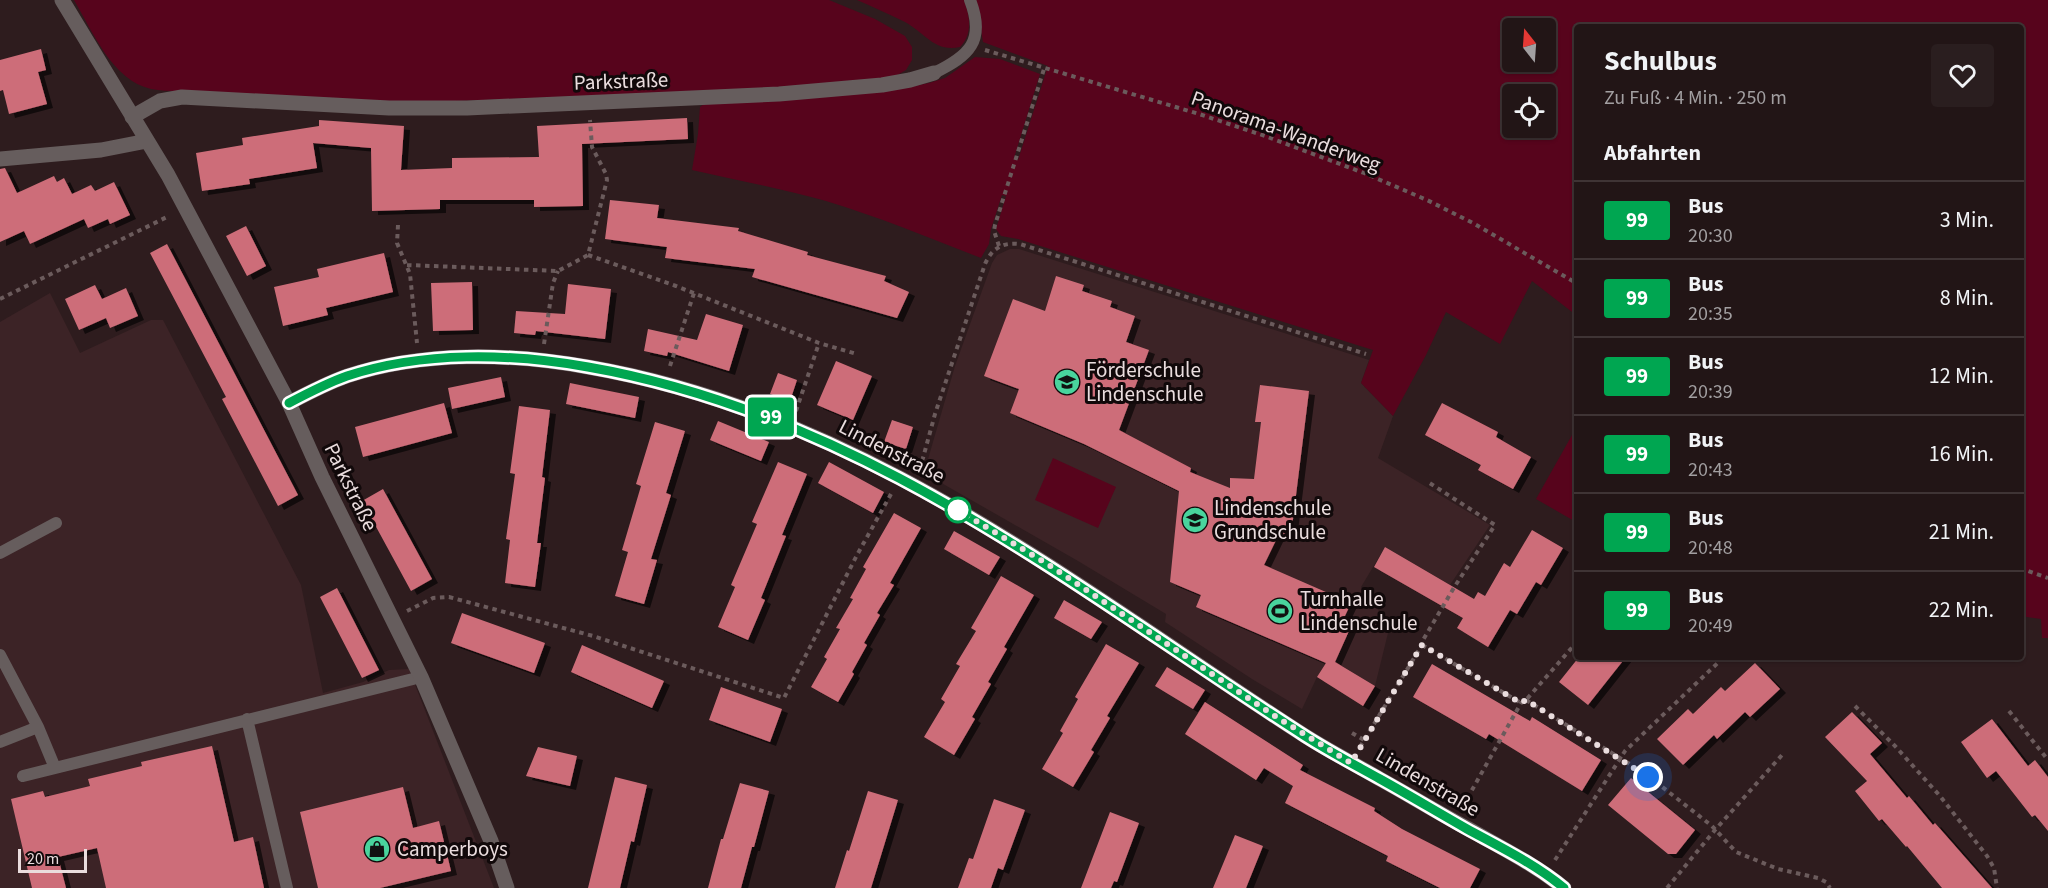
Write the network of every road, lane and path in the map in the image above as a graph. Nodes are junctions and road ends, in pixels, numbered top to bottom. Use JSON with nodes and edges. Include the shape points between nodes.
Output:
{"nodes":[{"id":1,"x":62,"y":0,"type":"edge"},
{"id":2,"x":970,"y":0,"type":"edge"},
{"id":3,"x":970,"y":49,"type":"junction"},
{"id":4,"x":1044,"y":69,"type":"junction"},
{"id":5,"x":934,"y":73,"type":"joint"},
{"id":6,"x":590,"y":102,"type":"junction"},
{"id":7,"x":132,"y":117,"type":"junction"},
{"id":8,"x":147,"y":141,"type":"junction"},
{"id":9,"x":0,"y":159,"type":"edge"},
{"id":10,"x":186,"y":208,"type":"junction"},
{"id":11,"x":398,"y":225,"type":"dead end"},
{"id":12,"x":999,"y":246,"type":"junction"},
{"id":13,"x":588,"y":255,"type":"junction"},
{"id":14,"x":407,"y":265,"type":"junction"},
{"id":15,"x":558,"y":271,"type":"junction"},
{"id":16,"x":1574,"y":282,"type":"edge"},
{"id":17,"x":694,"y":293,"type":"junction"},
{"id":18,"x":0,"y":299,"type":"edge"},
{"id":19,"x":819,"y":343,"type":"junction"},
{"id":20,"x":857,"y":354,"type":"dead end"},
{"id":21,"x":1366,"y":354,"type":"dead end"},
{"id":22,"x":541,"y":360,"type":"junction"},
{"id":23,"x":419,"y":362,"type":"junction"},
{"id":24,"x":666,"y":382,"type":"junction"},
{"id":25,"x":289,"y":403,"type":"junction"},
{"id":26,"x":791,"y":425,"type":"junction"},
{"id":27,"x":905,"y":480,"type":"junction"},
{"id":28,"x":1428,"y":482,"type":"dead end"},
{"id":29,"x":56,"y":523,"type":"dead end"},
{"id":30,"x":0,"y":553,"type":"edge"},
{"id":31,"x":2024,"y":569,"type":"edge"},
{"id":32,"x":2048,"y":578,"type":"edge"},
{"id":33,"x":393,"y":618,"type":"junction"},
{"id":34,"x":1422,"y":645,"type":"junction"},
{"id":35,"x":1574,"y":645,"type":"edge"},
{"id":36,"x":0,"y":655,"type":"edge"},
{"id":37,"x":1721,"y":660,"type":"edge"},
{"id":38,"x":421,"y":677,"type":"junction"},
{"id":39,"x":1523,"y":701,"type":"junction"},
{"id":40,"x":1855,"y":706,"type":"dead end"},
{"id":41,"x":2009,"y":711,"type":"dead end"},
{"id":42,"x":247,"y":719,"type":"junction"},
{"id":43,"x":38,"y":727,"type":"junction"},
{"id":44,"x":1352,"y":733,"type":"dead end"},
{"id":45,"x":1364,"y":740,"type":"junction"},
{"id":46,"x":0,"y":742,"type":"edge"},
{"id":47,"x":1782,"y":755,"type":"dead end"},
{"id":48,"x":1620,"y":758,"type":"junction"},
{"id":49,"x":2048,"y":760,"type":"edge"},
{"id":50,"x":1351,"y":763,"type":"junction"},
{"id":51,"x":55,"y":768,"type":"junction"},
{"id":52,"x":23,"y":776,"type":"dead end"},
{"id":53,"x":1456,"y":822,"type":"junction"},
{"id":54,"x":1715,"y":830,"type":"junction"},
{"id":55,"x":1545,"y":874,"type":"junction"},
{"id":56,"x":287,"y":888,"type":"edge"},
{"id":57,"x":507,"y":888,"type":"edge"},
{"id":58,"x":1564,"y":888,"type":"edge"},
{"id":59,"x":1667,"y":888,"type":"edge"},
{"id":60,"x":1830,"y":888,"type":"edge"},
{"id":61,"x":1997,"y":888,"type":"edge"}],
"edges":[{"from":1,"to":7,"type":"street","name":"Parkstraße"},
{"from":2,"to":3,"type":"lane","via":[[976,26]]},
{"from":3,"to":4,"type":"path","name":"Panorama-Wanderweg"},
{"from":3,"to":5,"type":"lane"},
{"from":4,"to":12,"type":"path","via":[[995,225]]},
{"from":4,"to":16,"type":"path","name":"Panorama-Wanderweg","via":[[1199,114],[1364,173],[1488,230]]},
{"from":5,"to":6,"type":"street","name":"Parkstraße","via":[[894,83],[832,90]]},
{"from":6,"to":7,"type":"street","name":"Parkstraße","via":[[421,108],[182,97],[160,101]]},
{"from":6,"to":13,"type":"path","via":[[592,147],[607,180]]},
{"from":7,"to":8,"type":"street","name":"Parkstraße"},
{"from":8,"to":9,"type":"street","via":[[101,150]]},
{"from":8,"to":10,"type":"street","name":"Parkstraße"},
{"from":10,"to":18,"type":"path"},
{"from":10,"to":25,"type":"street","name":"Parkstraße"},
{"from":11,"to":14,"type":"path","via":[[397,243]]},
{"from":12,"to":21,"type":"path","via":[[1020,244]]},
{"from":12,"to":27,"type":"path","via":[[985,264],[923,458]]},
{"from":13,"to":15,"type":"path"},
{"from":13,"to":17,"type":"path"},
{"from":14,"to":15,"type":"path"},
{"from":14,"to":23,"type":"path"},
{"from":15,"to":22,"type":"path"},
{"from":17,"to":19,"type":"path"},
{"from":17,"to":24,"type":"path"},
{"from":19,"to":20,"type":"path"},
{"from":19,"to":26,"type":"path"},
{"from":22,"to":23,"type":"street","name":"Lindenstraße","via":[[473,357]]},
{"from":22,"to":24,"type":"street","name":"Lindenstraße"},
{"from":23,"to":25,"type":"street","name":"Lindenstraße","via":[[346,377]]},
{"from":24,"to":26,"type":"street","name":"Lindenstraße"},
{"from":25,"to":33,"type":"street","name":"Parkstraße"},
{"from":26,"to":27,"type":"street","name":"Lindenstraße"},
{"from":27,"to":33,"type":"path","via":[[857,555],[784,698],[593,636],[449,597],[434,598]]},
{"from":27,"to":50,"type":"street","name":"Lindenstraße","via":[[1049,565]]},
{"from":28,"to":34,"type":"path","via":[[1495,525]]},
{"from":29,"to":30,"type":"lane"},
{"from":31,"to":32,"type":"path"},
{"from":33,"to":38,"type":"street","name":"Parkstraße"},
{"from":34,"to":39,"type":"path"},
{"from":34,"to":45,"type":"path"},
{"from":35,"to":39,"type":"path"},
{"from":36,"to":43,"type":"lane"},
{"from":37,"to":48,"type":"path"},
{"from":38,"to":42,"type":"lane"},
{"from":38,"to":57,"type":"street","name":"Parkstraße"},
{"from":39,"to":48,"type":"path"},
{"from":39,"to":53,"type":"path"},
{"from":40,"to":61,"type":"path","via":[[1946,803],[1992,863]]},
{"from":41,"to":49,"type":"path"},
{"from":42,"to":51,"type":"lane"},
{"from":42,"to":56,"type":"lane"},
{"from":43,"to":46,"type":"lane"},
{"from":43,"to":51,"type":"lane"},
{"from":44,"to":45,"type":"path"},
{"from":45,"to":50,"type":"path"},
{"from":47,"to":54,"type":"path"},
{"from":48,"to":54,"type":"path"},
{"from":48,"to":55,"type":"path"},
{"from":50,"to":53,"type":"street","name":"Lindenstraße"},
{"from":51,"to":52,"type":"lane"},
{"from":53,"to":55,"type":"street","name":"Lindenstraße"},
{"from":54,"to":59,"type":"path"},
{"from":54,"to":60,"type":"path","via":[[1736,852],[1778,869],[1818,878]]},
{"from":55,"to":58,"type":"street","name":"Lindenstraße"}]}
